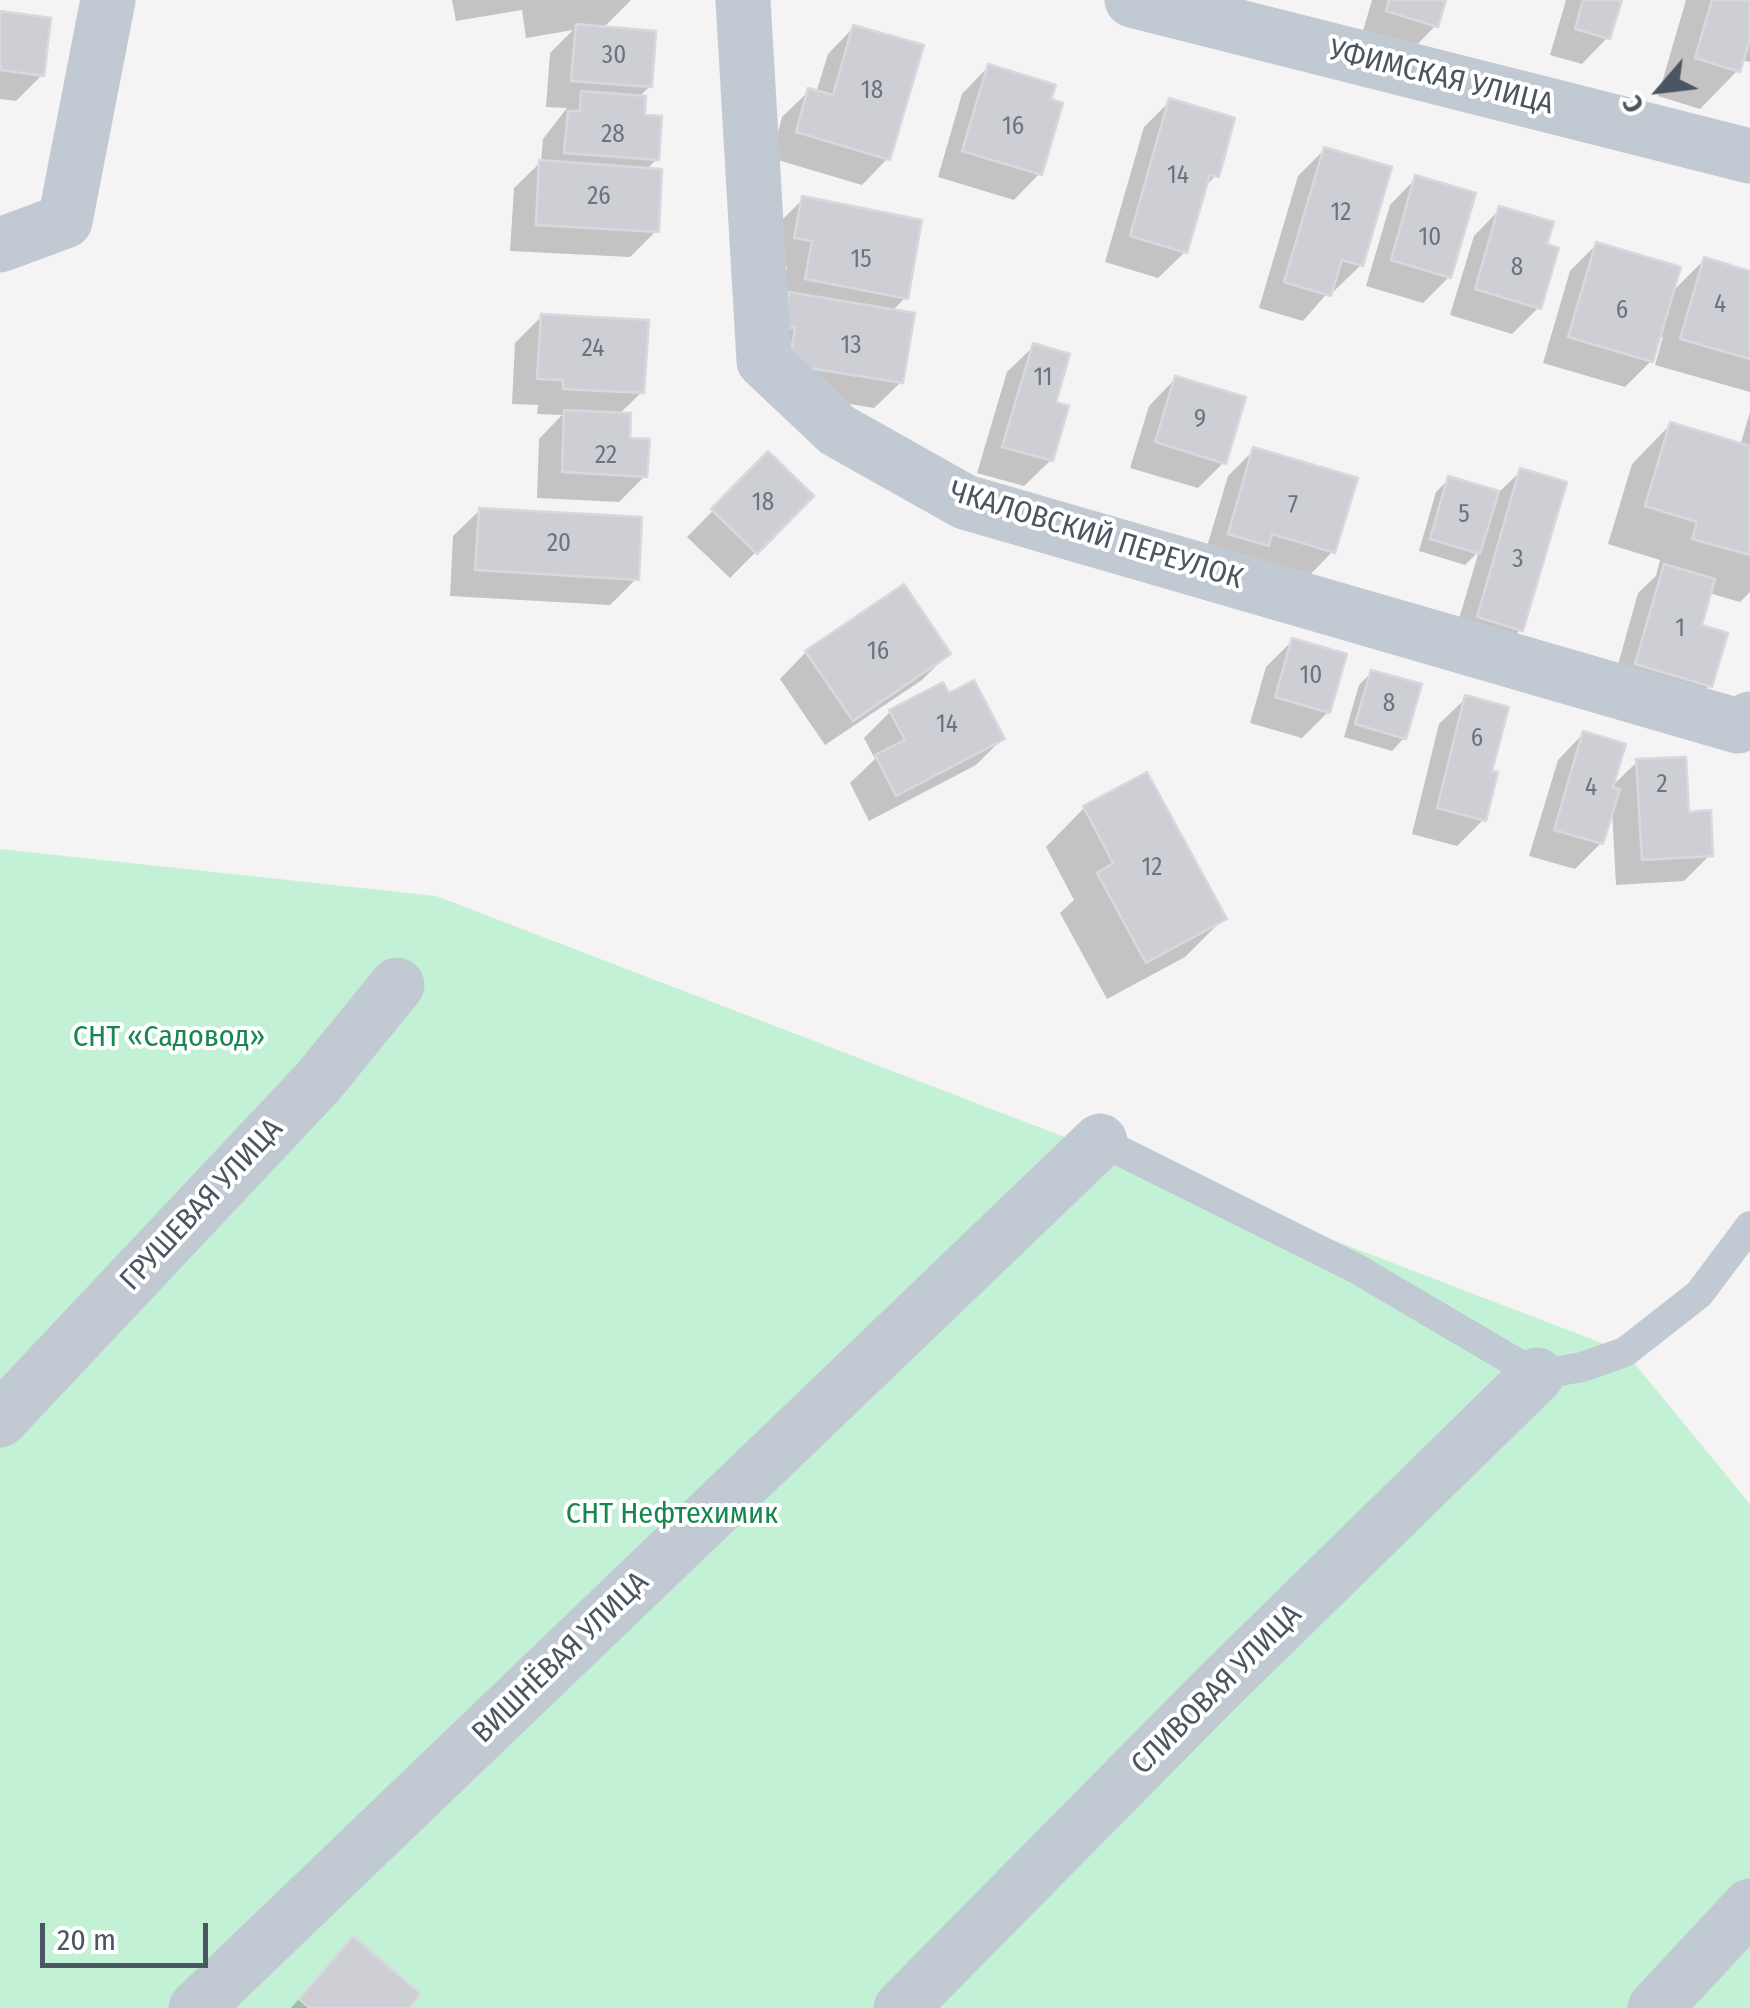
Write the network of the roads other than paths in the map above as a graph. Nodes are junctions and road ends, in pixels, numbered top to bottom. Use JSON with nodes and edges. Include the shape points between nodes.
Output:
{"nodes":[{"id":1,"x":108,"y":0,"type":"edge"},
{"id":2,"x":742,"y":0,"type":"edge"},
{"id":3,"x":1132,"y":0,"type":"edge"},
{"id":4,"x":1750,"y":156,"type":"edge"},
{"id":5,"x":0,"y":245,"type":"edge"},
{"id":6,"x":1750,"y":719,"type":"edge"},
{"id":7,"x":398,"y":985,"type":"dead end"},
{"id":8,"x":1100,"y":1141,"type":"joint"},
{"id":9,"x":1750,"y":1226,"type":"edge"},
{"id":10,"x":1536,"y":1375,"type":"junction"},
{"id":11,"x":0,"y":1420,"type":"edge"},
{"id":12,"x":1750,"y":1906,"type":"edge"},
{"id":13,"x":196,"y":2008,"type":"edge"},
{"id":14,"x":901,"y":2008,"type":"edge"},
{"id":15,"x":1655,"y":2008,"type":"edge"}],
"edges":[{"from":1,"to":5,"type":"street","via":[[64,221]]},
{"from":2,"to":6,"type":"street","name":"ЧКАЛОВСКИЙ ПЕРЕУЛОК","via":[[764,361],[837,430],[965,502],[1738,726]]},
{"from":3,"to":4,"type":"street","name":"УФИМСКАЯ УЛИЦА"},
{"from":7,"to":11,"type":"street","name":"ГРУШЕВАЯ УЛИЦА","via":[[318,1082]]},
{"from":8,"to":10,"type":"lane","via":[[1357,1269]]},
{"from":8,"to":13,"type":"street","name":"ВИШНЁВАЯ УЛИЦА"},
{"from":9,"to":10,"type":"lane","via":[[1700,1294],[1625,1352]]},
{"from":10,"to":14,"type":"street","name":"СЛИВОВАЯ УЛИЦА"},
{"from":12,"to":15,"type":"street"}]}
